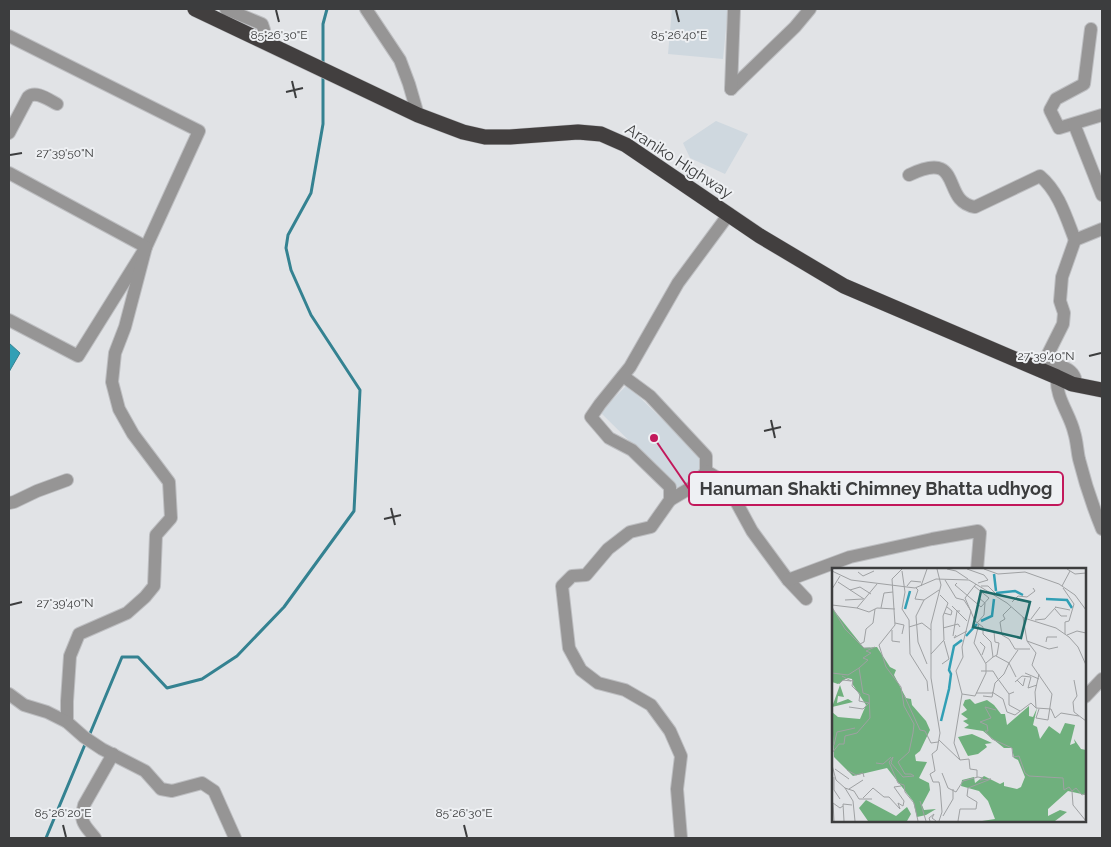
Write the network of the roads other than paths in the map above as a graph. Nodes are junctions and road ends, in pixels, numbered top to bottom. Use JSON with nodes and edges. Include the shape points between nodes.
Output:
{"nodes":[{"id":1,"x":195,"y":9,"type":"edge"},
{"id":2,"x":226,"y":9,"type":"edge"},
{"id":3,"x":366,"y":9,"type":"edge"},
{"id":4,"x":734,"y":9,"type":"edge"},
{"id":5,"x":810,"y":9,"type":"edge"},
{"id":6,"x":1091,"y":29,"type":"dead end"},
{"id":7,"x":9,"y":36,"type":"edge"},
{"id":8,"x":264,"y":42,"type":"junction"},
{"id":9,"x":57,"y":104,"type":"dead end"},
{"id":10,"x":418,"y":115,"type":"junction"},
{"id":11,"x":1102,"y":115,"type":"edge"},
{"id":12,"x":1074,"y":124,"type":"junction"},
{"id":13,"x":9,"y":133,"type":"edge"},
{"id":14,"x":9,"y":173,"type":"edge"},
{"id":15,"x":910,"y":175,"type":"dead end"},
{"id":16,"x":1102,"y":195,"type":"edge"},
{"id":17,"x":729,"y":214,"type":"junction"},
{"id":18,"x":1102,"y":229,"type":"edge"},
{"id":19,"x":1075,"y":240,"type":"junction"},
{"id":20,"x":146,"y":247,"type":"junction"},
{"id":21,"x":9,"y":320,"type":"edge"},
{"id":22,"x":623,"y":376,"type":"junction"},
{"id":23,"x":1056,"y":377,"type":"junction"},
{"id":24,"x":1072,"y":384,"type":"junction"},
{"id":25,"x":1102,"y":390,"type":"edge"},
{"id":26,"x":706,"y":471,"type":"junction"},
{"id":27,"x":67,"y":480,"type":"dead end"},
{"id":28,"x":670,"y":500,"type":"junction"},
{"id":29,"x":9,"y":502,"type":"edge"},
{"id":30,"x":1102,"y":530,"type":"edge"},
{"id":31,"x":977,"y":568,"type":"edge"},
{"id":32,"x":788,"y":580,"type":"junction"},
{"id":33,"x":806,"y":599,"type":"dead end"},
{"id":34,"x":1102,"y":679,"type":"edge"},
{"id":35,"x":9,"y":694,"type":"edge"},
{"id":36,"x":1086,"y":696,"type":"edge"},
{"id":37,"x":68,"y":722,"type":"junction"},
{"id":38,"x":108,"y":752,"type":"junction"},
{"id":39,"x":95,"y":838,"type":"edge"},
{"id":40,"x":235,"y":838,"type":"edge"},
{"id":41,"x":681,"y":838,"type":"edge"}],
"edges":[{"from":1,"to":8,"type":"highway","name":"Araniko Highway"},
{"from":2,"to":8,"type":"street","via":[[262,24]]},
{"from":3,"to":10,"type":"street","via":[[400,60]]},
{"from":4,"to":5,"type":"street","via":[[731,89]]},
{"from":6,"to":12,"type":"street","via":[[1084,84],[1056,99],[1050,110],[1059,128]]},
{"from":7,"to":20,"type":"street","via":[[199,131]]},
{"from":8,"to":10,"type":"highway","name":"Araniko Highway"},
{"from":9,"to":13,"type":"street","via":[[31,94]]},
{"from":10,"to":17,"type":"highway","name":"Araniko Highway","via":[[485,137],[578,132],[601,134],[626,144]]},
{"from":11,"to":12,"type":"street"},
{"from":12,"to":16,"type":"street"},
{"from":14,"to":20,"type":"street"},
{"from":15,"to":19,"type":"street","via":[[932,166],[939,167],[962,202],[975,207],[1040,176],[1048,182],[1060,202]]},
{"from":17,"to":22,"type":"street","via":[[678,283]]},
{"from":17,"to":23,"type":"highway","name":"Araniko Highway","via":[[844,286]]},
{"from":18,"to":19,"type":"street"},
{"from":19,"to":24,"type":"street","via":[[1062,277],[1060,301],[1063,324],[1046,358],[1073,373]]},
{"from":20,"to":21,"type":"street","via":[[78,356]]},
{"from":20,"to":37,"type":"street","via":[[126,327],[115,354],[112,382],[119,409],[133,434],[169,482],[171,518],[156,535],[154,586],[127,613],[79,634],[70,656]]},
{"from":22,"to":26,"type":"street","via":[[650,396],[706,456]]},
{"from":22,"to":28,"type":"street","via":[[592,417],[609,438],[632,450],[670,486]]},
{"from":23,"to":24,"type":"highway","name":"Araniko Highway"},
{"from":23,"to":30,"type":"street"},
{"from":24,"to":25,"type":"highway","name":"Araniko Highway"},
{"from":26,"to":28,"type":"street","via":[[697,484]]},
{"from":26,"to":32,"type":"street","via":[[726,483],[752,531]]},
{"from":27,"to":29,"type":"street"},
{"from":28,"to":41,"type":"street","via":[[651,527],[630,532],[608,549],[586,575],[572,576],[562,586],[562,598],[569,648],[581,670],[598,683],[625,690],[651,705],[670,731],[681,756],[677,789]]},
{"from":31,"to":32,"type":"street","via":[[978,531],[850,557]]},
{"from":32,"to":33,"type":"street"},
{"from":34,"to":36,"type":"street"},
{"from":35,"to":37,"type":"street","via":[[24,705]]},
{"from":37,"to":38,"type":"street"},
{"from":38,"to":39,"type":"street","via":[[81,813],[82,821]]},
{"from":38,"to":40,"type":"street","via":[[145,771],[161,789],[172,790],[202,783],[214,791]]}]}
